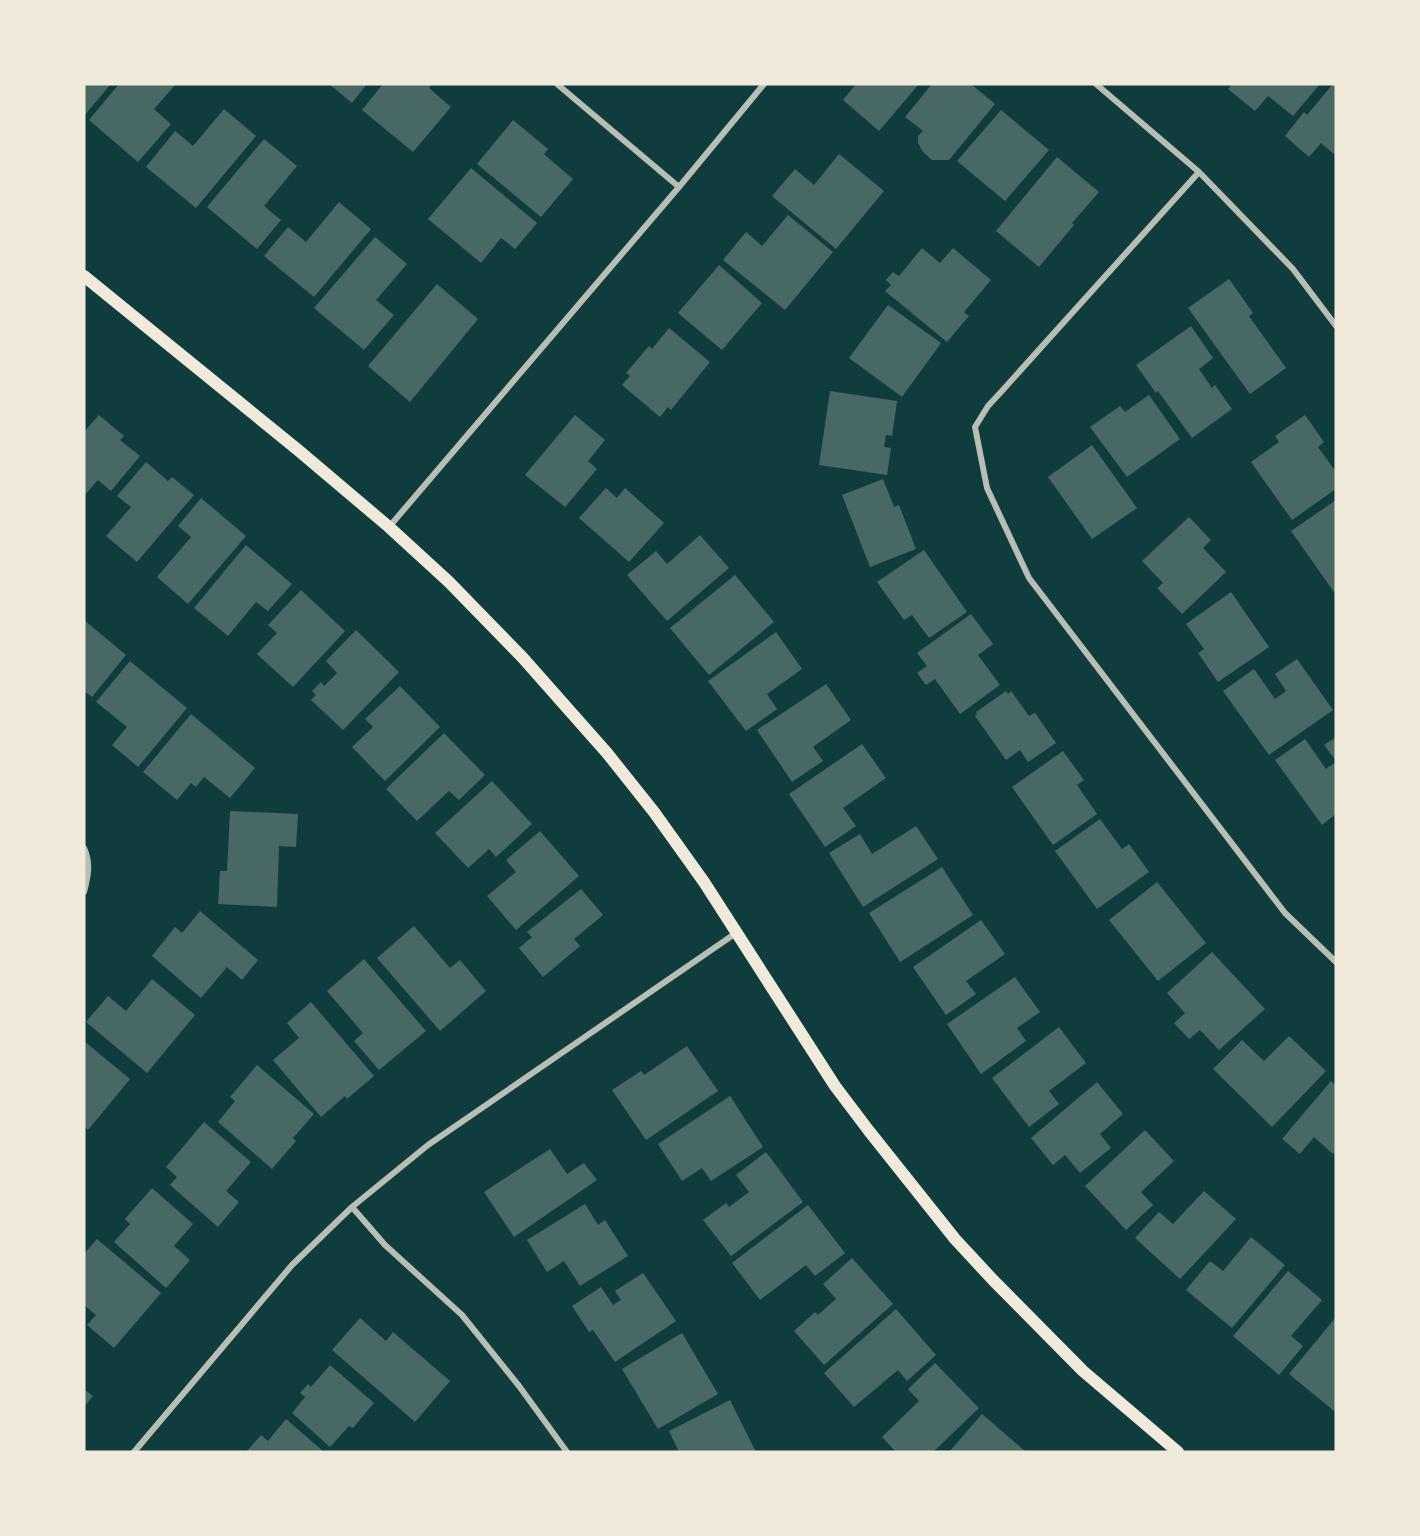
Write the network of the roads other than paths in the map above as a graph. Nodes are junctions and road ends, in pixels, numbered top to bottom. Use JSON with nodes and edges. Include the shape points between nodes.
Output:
{"nodes":[{"id":1,"x":557,"y":84,"type":"edge"},
{"id":2,"x":764,"y":84,"type":"edge"},
{"id":3,"x":1096,"y":84,"type":"edge"},
{"id":4,"x":1198,"y":172,"type":"junction"},
{"id":5,"x":679,"y":187,"type":"junction"},
{"id":6,"x":84,"y":276,"type":"edge"},
{"id":7,"x":1336,"y":326,"type":"edge"},
{"id":8,"x":389,"y":527,"type":"junction"},
{"id":9,"x":84,"y":848,"type":"edge"},
{"id":10,"x":84,"y":892,"type":"edge"},
{"id":11,"x":736,"y":932,"type":"junction"},
{"id":12,"x":1336,"y":963,"type":"edge"},
{"id":13,"x":352,"y":1206,"type":"junction"},
{"id":14,"x":134,"y":1452,"type":"edge"},
{"id":15,"x":567,"y":1452,"type":"edge"},
{"id":16,"x":1178,"y":1452,"type":"edge"}],
"edges":[{"from":1,"to":5,"type":"street"},
{"from":2,"to":5,"type":"street"},
{"from":3,"to":4,"type":"street"},
{"from":4,"to":7,"type":"street","via":[[1293,269]]},
{"from":4,"to":12,"type":"street","via":[[988,406],[975,427],[987,488],[1029,578],[1285,913]]},
{"from":5,"to":8,"type":"street"},
{"from":6,"to":8,"type":"main road"},
{"from":8,"to":11,"type":"main road","via":[[498,632],[608,753]]},
{"from":9,"to":10,"type":"street","via":[[89,872]]},
{"from":11,"to":13,"type":"street","via":[[428,1144]]},
{"from":11,"to":16,"type":"main road","via":[[835,1086],[956,1239],[1083,1371]]},
{"from":13,"to":14,"type":"street","via":[[292,1265]]},
{"from":13,"to":15,"type":"street","via":[[385,1245],[462,1316]]}]}
